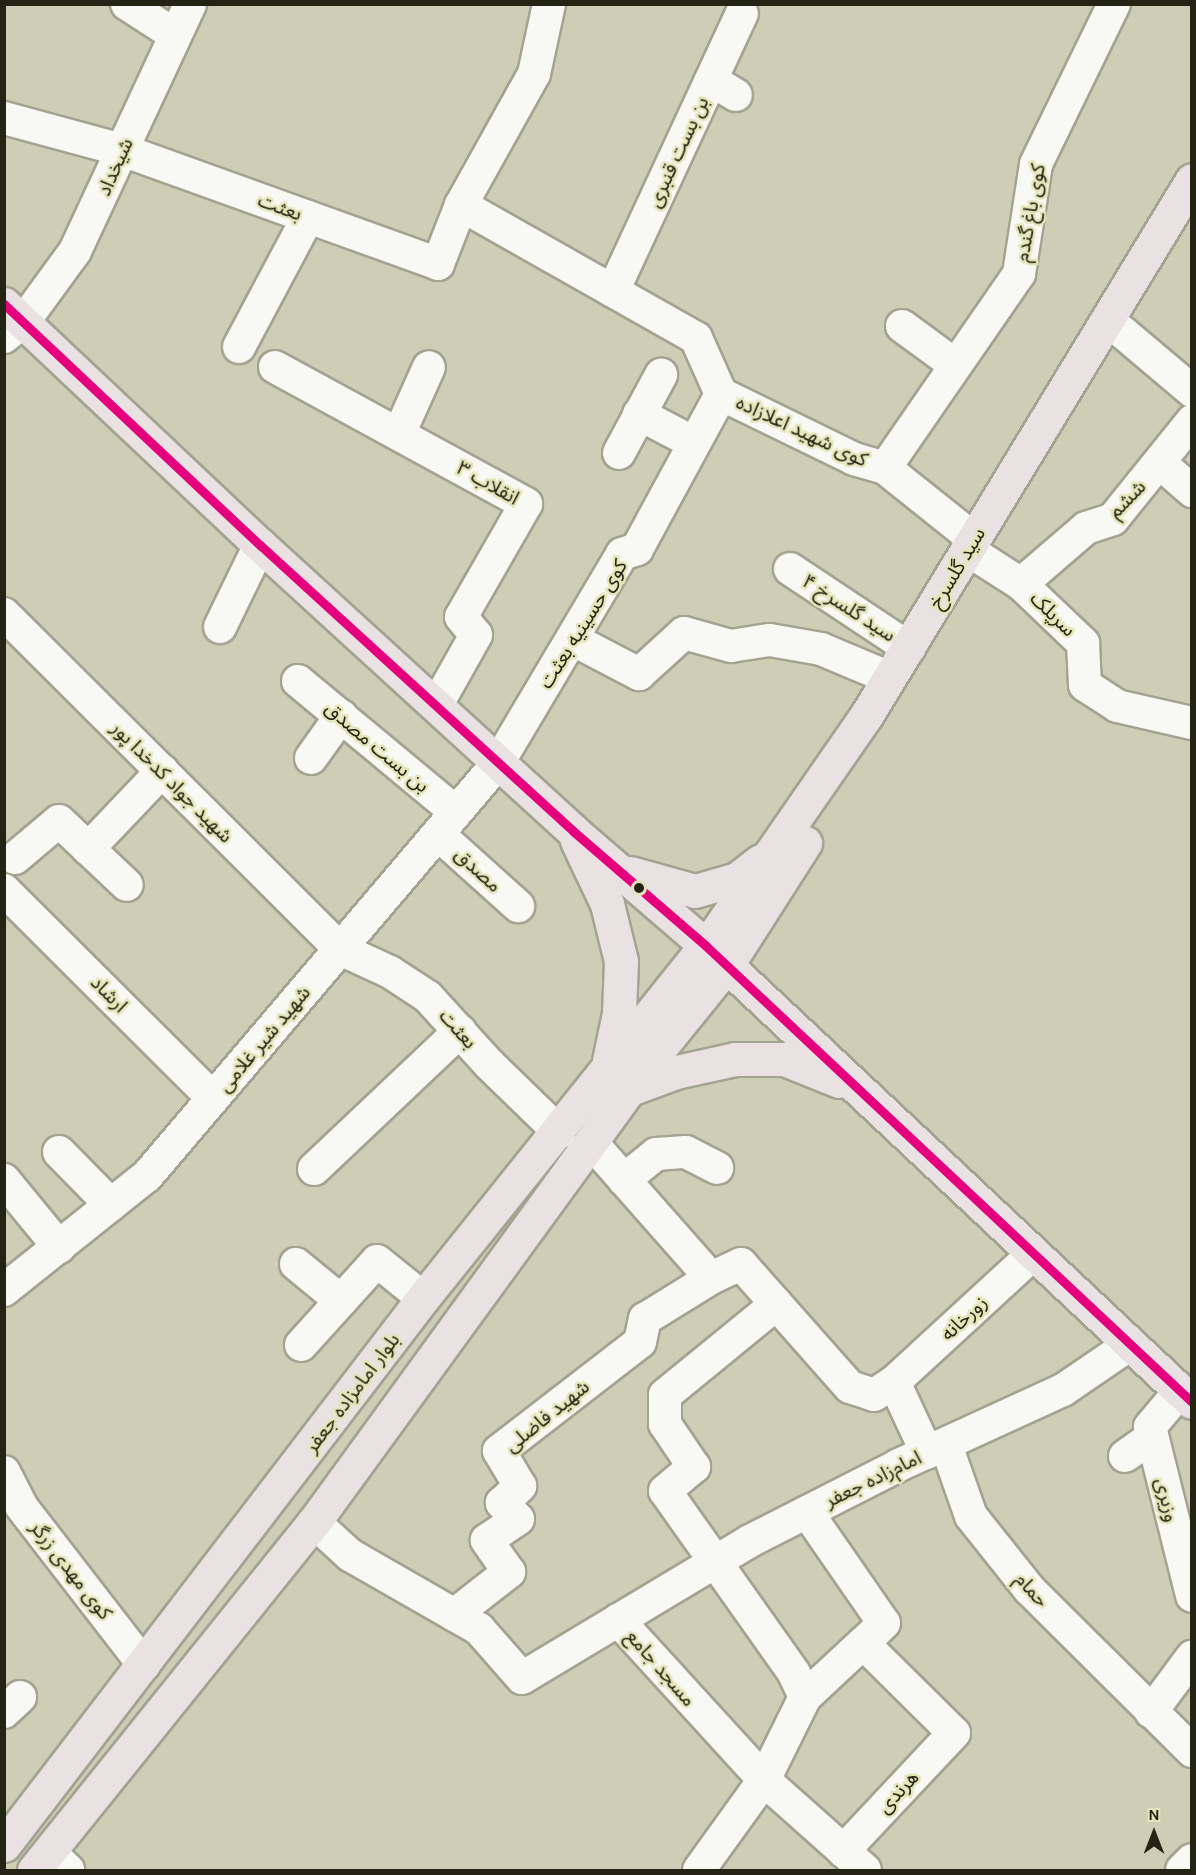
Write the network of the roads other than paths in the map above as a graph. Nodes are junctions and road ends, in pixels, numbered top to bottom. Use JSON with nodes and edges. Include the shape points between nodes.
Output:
{"nodes":[{"id":1,"x":128,"y":4,"type":"edge"},
{"id":2,"x":190,"y":4,"type":"edge"},
{"id":3,"x":549,"y":4,"type":"edge"},
{"id":4,"x":1114,"y":4,"type":"edge"},
{"id":5,"x":742,"y":13,"type":"dead end"},
{"id":6,"x":175,"y":35,"type":"junction"},
{"id":7,"x":4,"y":118,"type":"edge"},
{"id":8,"x":122,"y":150,"type":"junction"},
{"id":9,"x":1191,"y":180,"type":"edge"},
{"id":10,"x":461,"y":205,"type":"junction"},
{"id":11,"x":1191,"y":212,"type":"edge"},
{"id":12,"x":308,"y":217,"type":"junction"},
{"id":13,"x":613,"y":291,"type":"junction"},
{"id":14,"x":11,"y":320,"type":"edge"},
{"id":15,"x":903,"y":326,"type":"dead end"},
{"id":16,"x":1121,"y":331,"type":"junction"},
{"id":17,"x":239,"y":347,"type":"dead end"},
{"id":18,"x":954,"y":364,"type":"junction"},
{"id":19,"x":276,"y":367,"type":"dead end"},
{"id":20,"x":429,"y":367,"type":"dead end"},
{"id":21,"x":661,"y":375,"type":"dead end"},
{"id":22,"x":1191,"y":391,"type":"edge"},
{"id":23,"x":721,"y":394,"type":"junction"},
{"id":24,"x":639,"y":414,"type":"junction"},
{"id":25,"x":1191,"y":421,"type":"edge"},
{"id":26,"x":399,"y":434,"type":"junction"},
{"id":27,"x":694,"y":443,"type":"junction"},
{"id":28,"x":619,"y":453,"type":"dead end"},
{"id":29,"x":1160,"y":464,"type":"junction"},
{"id":30,"x":885,"y":468,"type":"junction"},
{"id":31,"x":1191,"y":491,"type":"edge"},
{"id":32,"x":260,"y":545,"type":"junction"},
{"id":33,"x":978,"y":549,"type":"junction"},
{"id":34,"x":790,"y":569,"type":"dead end"},
{"id":35,"x":1021,"y":584,"type":"junction"},
{"id":36,"x":4,"y":614,"type":"edge"},
{"id":37,"x":220,"y":627,"type":"dead end"},
{"id":38,"x":572,"y":639,"type":"junction"},
{"id":39,"x":909,"y":648,"type":"junction"},
{"id":40,"x":890,"y":678,"type":"junction"},
{"id":41,"x":298,"y":681,"type":"dead end"},
{"id":42,"x":436,"y":706,"type":"junction"},
{"id":43,"x":340,"y":716,"type":"junction"},
{"id":44,"x":1191,"y":723,"type":"edge"},
{"id":45,"x":312,"y":758,"type":"dead end"},
{"id":46,"x":498,"y":763,"type":"junction"},
{"id":47,"x":162,"y":771,"type":"junction"},
{"id":48,"x":447,"y":823,"type":"junction"},
{"id":49,"x":573,"y":831,"type":"junction"},
{"id":50,"x":88,"y":849,"type":"junction"},
{"id":51,"x":775,"y":849,"type":"junction"},
{"id":52,"x":15,"y":858,"type":"dead end"},
{"id":53,"x":615,"y":867,"type":"junction"},
{"id":54,"x":127,"y":885,"type":"dead end"},
{"id":55,"x":4,"y":890,"type":"edge"},
{"id":56,"x":518,"y":906,"type":"dead end"},
{"id":57,"x":340,"y":949,"type":"junction"},
{"id":58,"x":717,"y":956,"type":"junction"},
{"id":59,"x":460,"y":1031,"type":"junction"},
{"id":60,"x":629,"y":1055,"type":"junction"},
{"id":61,"x":856,"y":1088,"type":"junction"},
{"id":62,"x":630,"y":1089,"type":"junction"},
{"id":63,"x":213,"y":1098,"type":"junction"},
{"id":64,"x":559,"y":1132,"type":"junction"},
{"id":65,"x":591,"y":1142,"type":"junction"},
{"id":66,"x":59,"y":1152,"type":"dead end"},
{"id":67,"x":717,"y":1168,"type":"dead end"},
{"id":68,"x":314,"y":1169,"type":"dead end"},
{"id":69,"x":4,"y":1180,"type":"edge"},
{"id":70,"x":624,"y":1180,"type":"junction"},
{"id":71,"x":111,"y":1205,"type":"junction"},
{"id":72,"x":58,"y":1247,"type":"junction"},
{"id":73,"x":1033,"y":1254,"type":"junction"},
{"id":74,"x":296,"y":1264,"type":"dead end"},
{"id":75,"x":711,"y":1278,"type":"junction"},
{"id":76,"x":4,"y":1290,"type":"edge"},
{"id":77,"x":423,"y":1298,"type":"junction"},
{"id":78,"x":341,"y":1301,"type":"junction"},
{"id":79,"x":776,"y":1304,"type":"junction"},
{"id":80,"x":301,"y":1345,"type":"dead end"},
{"id":81,"x":1130,"y":1345,"type":"junction"},
{"id":82,"x":894,"y":1382,"type":"junction"},
{"id":83,"x":1186,"y":1396,"type":"edge"},
{"id":84,"x":1152,"y":1437,"type":"junction"},
{"id":85,"x":936,"y":1449,"type":"junction"},
{"id":86,"x":1125,"y":1456,"type":"dead end"},
{"id":87,"x":4,"y":1472,"type":"edge"},
{"id":88,"x":807,"y":1512,"type":"junction"},
{"id":89,"x":314,"y":1522,"type":"junction"},
{"id":90,"x":715,"y":1562,"type":"junction"},
{"id":91,"x":1191,"y":1596,"type":"edge"},
{"id":92,"x":454,"y":1615,"type":"junction"},
{"id":93,"x":618,"y":1620,"type":"junction"},
{"id":94,"x":863,"y":1643,"type":"junction"},
{"id":95,"x":1191,"y":1657,"type":"edge"},
{"id":96,"x":144,"y":1665,"type":"junction"},
{"id":97,"x":805,"y":1697,"type":"junction"},
{"id":98,"x":1151,"y":1712,"type":"junction"},
{"id":99,"x":1191,"y":1751,"type":"edge"},
{"id":100,"x":764,"y":1780,"type":"junction"},
{"id":101,"x":4,"y":1845,"type":"edge"},
{"id":102,"x":1191,"y":1860,"type":"edge"},
{"id":103,"x":854,"y":1861,"type":"edge"},
{"id":104,"x":51,"y":1865,"type":"edge"},
{"id":105,"x":699,"y":1870,"type":"edge"},
{"id":106,"x":1182,"y":1870,"type":"edge"}],
"edges":[{"from":1,"to":6,"type":"street"},
{"from":2,"to":6,"type":"street","name":"شیخداد"},
{"from":3,"to":10,"type":"street","via":[[534,74]]},
{"from":4,"to":18,"type":"street","name":"کوی باغ گندم","via":[[1036,164],[1019,274]]},
{"from":5,"to":13,"type":"street","name":"بن بست قنبری","via":[[724,87]]},
{"from":6,"to":8,"type":"street","name":"شیخداد"},
{"from":7,"to":8,"type":"street","name":"بعثت"},
{"from":8,"to":12,"type":"street","name":"بعثت"},
{"from":8,"to":14,"type":"street","name":"شیخداد","via":[[75,251]]},
{"from":9,"to":33,"type":"main road","name":"سید گلسرخ"},
{"from":10,"to":12,"type":"street","name":"بعثت","via":[[438,264]]},
{"from":10,"to":13,"type":"street","name":"کوی شهید اعلازاده"},
{"from":11,"to":16,"type":"main road","name":"سید گلسرخ"},
{"from":12,"to":17,"type":"street"},
{"from":13,"to":23,"type":"street","name":"کوی شهید اعلازاده","via":[[696,338]]},
{"from":14,"to":32,"type":"main road"},
{"from":15,"to":18,"type":"street"},
{"from":16,"to":22,"type":"street"},
{"from":16,"to":33,"type":"main road","name":"سید گلسرخ"},
{"from":18,"to":30,"type":"street","name":"کوی باغ گندم"},
{"from":19,"to":26,"type":"street","name":"انقلاب ۳"},
{"from":20,"to":26,"type":"street"},
{"from":21,"to":24,"type":"street"},
{"from":23,"to":27,"type":"street","name":"کوی حسینیه بعثت"},
{"from":23,"to":30,"type":"street","name":"کوی شهید اعلازاده","via":[[854,459]]},
{"from":24,"to":27,"type":"street"},
{"from":24,"to":28,"type":"street"},
{"from":25,"to":29,"type":"street","name":"ششم"},
{"from":26,"to":42,"type":"street","name":"انقلاب ۳","via":[[526,504],[461,617],[476,635]]},
{"from":27,"to":38,"type":"street","name":"کوی حسینیه بعثت","via":[[637,549],[622,554]]},
{"from":29,"to":31,"type":"street"},
{"from":29,"to":35,"type":"street","name":"ششم","via":[[1113,519],[1086,528]]},
{"from":30,"to":33,"type":"street","name":"کوی شهید اعلازاده"},
{"from":32,"to":37,"type":"street"},
{"from":32,"to":42,"type":"main road"},
{"from":33,"to":35,"type":"street","name":"سرپلک"},
{"from":33,"to":39,"type":"main road","name":"سید گلسرخ"},
{"from":33,"to":58,"type":"main road","name":"سید گلسرخ","via":[[881,726]]},
{"from":34,"to":39,"type":"street","name":"سید گلسرخ ۴"},
{"from":35,"to":44,"type":"street","name":"سرپلک","via":[[1083,643],[1085,685],[1117,706]]},
{"from":36,"to":47,"type":"street","name":"شهید جواد کدخدا پور"},
{"from":38,"to":40,"type":"street","via":[[639,675],[684,633],[731,646],[770,640],[821,649]]},
{"from":38,"to":46,"type":"street","name":"کوی حسینیه بعثت"},
{"from":39,"to":40,"type":"main road","name":"سید گلسرخ"},
{"from":40,"to":51,"type":"main road","name":"سید گلسرخ"},
{"from":41,"to":43,"type":"street","name":"بن بست مصدق"},
{"from":42,"to":46,"type":"main road"},
{"from":43,"to":45,"type":"street"},
{"from":43,"to":48,"type":"street","name":"بن بست مصدق"},
{"from":46,"to":48,"type":"street","name":"شهید شیر غلامی"},
{"from":46,"to":49,"type":"main road"},
{"from":47,"to":50,"type":"street"},
{"from":47,"to":57,"type":"street","name":"شهید جواد کدخدا پور"},
{"from":48,"to":56,"type":"street","name":"مصدق"},
{"from":48,"to":57,"type":"street","name":"شهید شیر غلامی"},
{"from":49,"to":53,"type":"main road"},
{"from":49,"to":60,"type":"main road","via":[[608,904],[621,961],[619,1013]]},
{"from":50,"to":52,"type":"street","via":[[59,821]]},
{"from":50,"to":54,"type":"street"},
{"from":51,"to":53,"type":"main road","via":[[737,879],[695,891],[660,884]]},
{"from":51,"to":58,"type":"main road","name":"سید گلسرخ"},
{"from":53,"to":58,"type":"main road"},
{"from":55,"to":63,"type":"street","name":"ارشاد"},
{"from":57,"to":59,"type":"street","name":"بعثت","via":[[390,972],[428,997]]},
{"from":57,"to":63,"type":"street","name":"شهید شیر غلامی"},
{"from":58,"to":60,"type":"main road","name":"بلوار امامزاده جعفر"},
{"from":58,"to":61,"type":"main road"},
{"from":59,"to":64,"type":"street","name":"بعثت"},
{"from":59,"to":68,"type":"street"},
{"from":60,"to":62,"type":"main road","name":"بلوار امامزاده جعفر"},
{"from":60,"to":64,"type":"main road","name":"بلوار امامزاده جعفر"},
{"from":61,"to":62,"type":"main road","via":[[784,1059],[735,1059],[676,1072]]},
{"from":61,"to":73,"type":"main road"},
{"from":62,"to":65,"type":"main road","name":"بلوار امامزاده جعفر"},
{"from":63,"to":71,"type":"street","name":"شهید شیر غلامی","via":[[147,1176]]},
{"from":64,"to":77,"type":"main road","name":"بلوار امامزاده جعفر"},
{"from":65,"to":70,"type":"street"},
{"from":65,"to":89,"type":"main road","name":"بلوار امامزاده جعفر"},
{"from":66,"to":71,"type":"street"},
{"from":67,"to":70,"type":"street","via":[[686,1152],[656,1154]]},
{"from":69,"to":72,"type":"street"},
{"from":70,"to":75,"type":"street"},
{"from":71,"to":72,"type":"street","name":"شهید شیر غلامی"},
{"from":72,"to":76,"type":"street","name":"شهید شیر غلامی"},
{"from":73,"to":81,"type":"main road"},
{"from":73,"to":82,"type":"street","name":"زورخانه"},
{"from":74,"to":78,"type":"street"},
{"from":75,"to":79,"type":"street","name":"زورخانه","via":[[741,1264]]},
{"from":75,"to":92,"type":"street","name":"شهید فاضلی","via":[[645,1319],[639,1342],[499,1451],[520,1486],[502,1503],[519,1519],[487,1540],[509,1572]]},
{"from":77,"to":78,"type":"street","via":[[377,1261]]},
{"from":77,"to":96,"type":"main road","name":"بلوار امامزاده جعفر"},
{"from":78,"to":80,"type":"street"},
{"from":79,"to":82,"type":"street","name":"زورخانه","via":[[850,1388],[874,1395]]},
{"from":79,"to":90,"type":"street","via":[[665,1395],[665,1424],[694,1467],[665,1491]]},
{"from":81,"to":83,"type":"main road"},
{"from":81,"to":85,"type":"street","name":"امام‌زاده جعفر","via":[[1063,1390]]},
{"from":82,"to":85,"type":"street","name":"حمام"},
{"from":83,"to":84,"type":"street","via":[[1150,1427]]},
{"from":84,"to":86,"type":"street"},
{"from":84,"to":91,"type":"street","name":"وزیری"},
{"from":85,"to":88,"type":"street","name":"امام‌زاده جعفر"},
{"from":85,"to":98,"type":"street","name":"حمام","via":[[972,1516],[1029,1589]]},
{"from":87,"to":96,"type":"street","name":"کوی مهدی زرگر","via":[[21,1506]]},
{"from":88,"to":90,"type":"street","name":"امام‌زاده جعفر"},
{"from":88,"to":94,"type":"street","via":[[884,1623]]},
{"from":89,"to":92,"type":"street","name":"مسجد جامع","via":[[350,1555]]},
{"from":89,"to":104,"type":"main road","name":"بلوار امامزاده جعفر"},
{"from":90,"to":93,"type":"street","name":"امام‌زاده جعفر"},
{"from":90,"to":97,"type":"street","via":[[794,1673]]},
{"from":92,"to":93,"type":"street","name":"مسجد جامع","via":[[479,1629],[522,1678]]},
{"from":93,"to":100,"type":"street","name":"مسجد جامع"},
{"from":94,"to":97,"type":"street"},
{"from":94,"to":103,"type":"street","name":"هرندی","via":[[954,1733]]},
{"from":95,"to":98,"type":"street"},
{"from":96,"to":101,"type":"main road","name":"بلوار امامزاده جعفر"},
{"from":97,"to":100,"type":"street"},
{"from":98,"to":99,"type":"street"},
{"from":100,"to":103,"type":"street","name":"مسجد جامع"},
{"from":100,"to":105,"type":"street"},
{"from":102,"to":106,"type":"street"}]}
